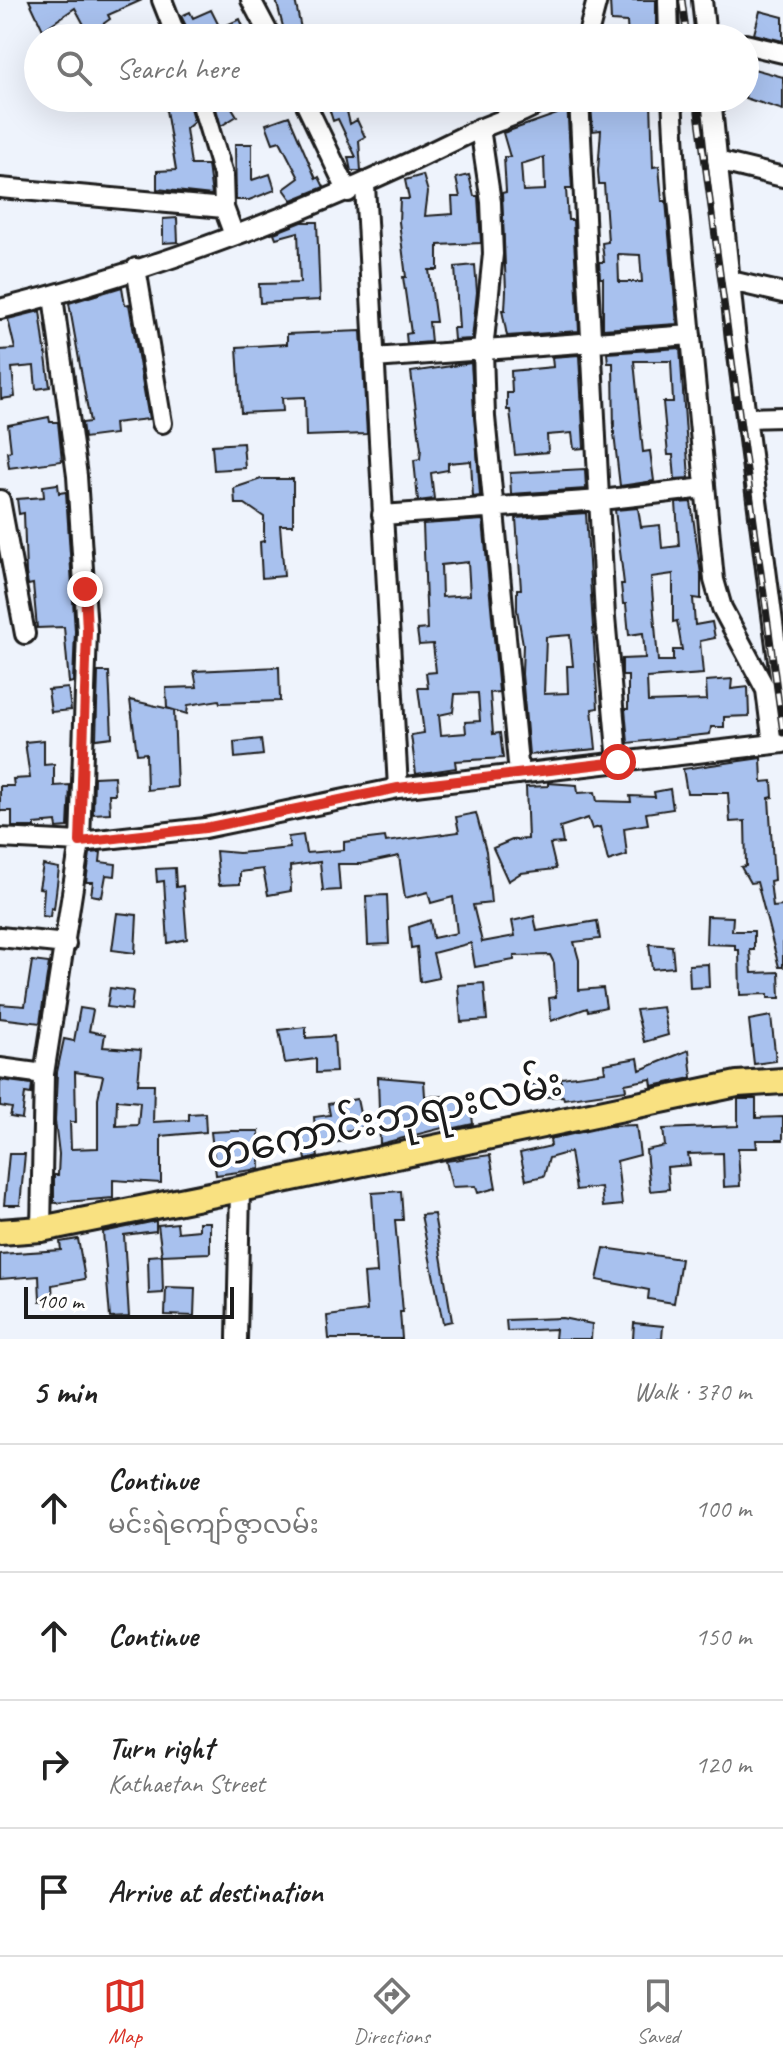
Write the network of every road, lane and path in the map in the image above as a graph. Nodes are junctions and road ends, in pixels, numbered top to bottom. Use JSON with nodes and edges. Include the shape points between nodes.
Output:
{"nodes":[{"id":1,"x":162,"y":0,"type":"edge"},
{"id":2,"x":251,"y":0,"type":"edge"},
{"id":3,"x":597,"y":0,"type":"edge"},
{"id":4,"x":668,"y":0,"type":"edge"},
{"id":5,"x":702,"y":0,"type":"edge"},
{"id":6,"x":171,"y":24,"type":"edge"},
{"id":7,"x":264,"y":24,"type":"edge"},
{"id":8,"x":591,"y":24,"type":"edge"},
{"id":9,"x":669,"y":24,"type":"edge"},
{"id":10,"x":707,"y":24,"type":"edge"},
{"id":11,"x":759,"y":47,"type":"edge"},
{"id":12,"x":783,"y":53,"type":"edge"},
{"id":13,"x":204,"y":112,"type":"edge"},
{"id":14,"x":311,"y":112,"type":"edge"},
{"id":15,"x":524,"y":112,"type":"edge"},
{"id":16,"x":580,"y":112,"type":"edge"},
{"id":17,"x":673,"y":112,"type":"edge"},
{"id":18,"x":712,"y":112,"type":"edge"},
{"id":19,"x":480,"y":128,"type":"junction"},
{"id":20,"x":717,"y":161,"type":"junction"},
{"id":21,"x":783,"y":177,"type":"edge"},
{"id":22,"x":0,"y":188,"type":"edge"},
{"id":23,"x":357,"y":188,"type":"junction"},
{"id":24,"x":224,"y":208,"type":"junction"},
{"id":25,"x":234,"y":235,"type":"junction"},
{"id":26,"x":136,"y":268,"type":"junction"},
{"id":27,"x":731,"y":281,"type":"junction"},
{"id":28,"x":783,"y":293,"type":"edge"},
{"id":29,"x":53,"y":296,"type":"junction"},
{"id":30,"x":0,"y":309,"type":"edge"},
{"id":31,"x":691,"y":335,"type":"junction"},
{"id":32,"x":593,"y":343,"type":"junction"},
{"id":33,"x":483,"y":350,"type":"junction"},
{"id":34,"x":374,"y":358,"type":"junction"},
{"id":35,"x":783,"y":417,"type":"edge"},
{"id":36,"x":747,"y":418,"type":"junction"},
{"id":37,"x":162,"y":423,"type":"dead end"},
{"id":38,"x":705,"y":488,"type":"junction"},
{"id":39,"x":0,"y":500,"type":"edge"},
{"id":40,"x":601,"y":500,"type":"junction"},
{"id":41,"x":491,"y":507,"type":"junction"},
{"id":42,"x":382,"y":515,"type":"junction"},
{"id":43,"x":25,"y":634,"type":"dead end"},
{"id":44,"x":783,"y":699,"type":"edge"},
{"id":45,"x":778,"y":744,"type":"edge"},
{"id":46,"x":618,"y":762,"type":"junction"},
{"id":47,"x":519,"y":774,"type":"junction"},
{"id":48,"x":398,"y":788,"type":"junction"},
{"id":49,"x":0,"y":838,"type":"edge"},
{"id":50,"x":80,"y":842,"type":"junction"},
{"id":51,"x":0,"y":937,"type":"edge"},
{"id":52,"x":66,"y":944,"type":"junction"},
{"id":53,"x":0,"y":1068,"type":"edge"},
{"id":54,"x":44,"y":1074,"type":"junction"},
{"id":55,"x":783,"y":1081,"type":"edge"},
{"id":56,"x":240,"y":1189,"type":"junction"},
{"id":57,"x":41,"y":1229,"type":"junction"},
{"id":58,"x":0,"y":1232,"type":"edge"},
{"id":59,"x":237,"y":1339,"type":"edge"}],
"edges":[{"from":1,"to":6,"type":"street"},
{"from":2,"to":7,"type":"street"},
{"from":3,"to":8,"type":"street"},
{"from":4,"to":9,"type":"street"},
{"from":5,"to":10,"type":"street"},
{"from":11,"to":12,"type":"street"},
{"from":13,"to":24,"type":"street","via":[[223,175]]},
{"from":14,"to":23,"type":"street"},
{"from":15,"to":19,"type":"street"},
{"from":16,"to":32,"type":"street"},
{"from":17,"to":31,"type":"street"},
{"from":18,"to":20,"type":"street"},
{"from":19,"to":23,"type":"street"},
{"from":19,"to":33,"type":"street","via":[[493,254]]},
{"from":20,"to":21,"type":"street"},
{"from":20,"to":27,"type":"street"},
{"from":22,"to":24,"type":"street"},
{"from":23,"to":25,"type":"street"},
{"from":23,"to":34,"type":"street"},
{"from":24,"to":25,"type":"street"},
{"from":25,"to":26,"type":"street"},
{"from":26,"to":29,"type":"street"},
{"from":26,"to":37,"type":"street"},
{"from":27,"to":28,"type":"street"},
{"from":27,"to":36,"type":"street"},
{"from":29,"to":30,"type":"street"},
{"from":29,"to":50,"type":"street","via":[[77,476],[87,631]]},
{"from":31,"to":32,"type":"street"},
{"from":31,"to":38,"type":"street"},
{"from":32,"to":33,"type":"street"},
{"from":32,"to":40,"type":"street"},
{"from":33,"to":34,"type":"street"},
{"from":33,"to":41,"type":"street"},
{"from":34,"to":42,"type":"street"},
{"from":35,"to":36,"type":"street"},
{"from":36,"to":44,"type":"street"},
{"from":38,"to":40,"type":"street"},
{"from":38,"to":45,"type":"street","via":[[714,580],[722,608],[766,690]]},
{"from":39,"to":43,"type":"street"},
{"from":40,"to":41,"type":"street"},
{"from":40,"to":46,"type":"street"},
{"from":41,"to":42,"type":"street"},
{"from":41,"to":47,"type":"street"},
{"from":42,"to":48,"type":"street"},
{"from":45,"to":46,"type":"street"},
{"from":46,"to":47,"type":"street"},
{"from":47,"to":48,"type":"street"},
{"from":48,"to":50,"type":"street","via":[[205,828]]},
{"from":49,"to":50,"type":"street"},
{"from":50,"to":52,"type":"street"},
{"from":51,"to":52,"type":"street"},
{"from":52,"to":54,"type":"street"},
{"from":53,"to":54,"type":"street"},
{"from":54,"to":57,"type":"street"},
{"from":55,"to":56,"type":"main road","name":"တကောင်းဘုရားလမ်း","via":[[737,1084]]},
{"from":56,"to":57,"type":"main road","name":"တကောင်းဘုရားလမ်း"},
{"from":56,"to":59,"type":"street"},
{"from":57,"to":58,"type":"main road","name":"တကောင်းဘုရားလမ်း"}]}
